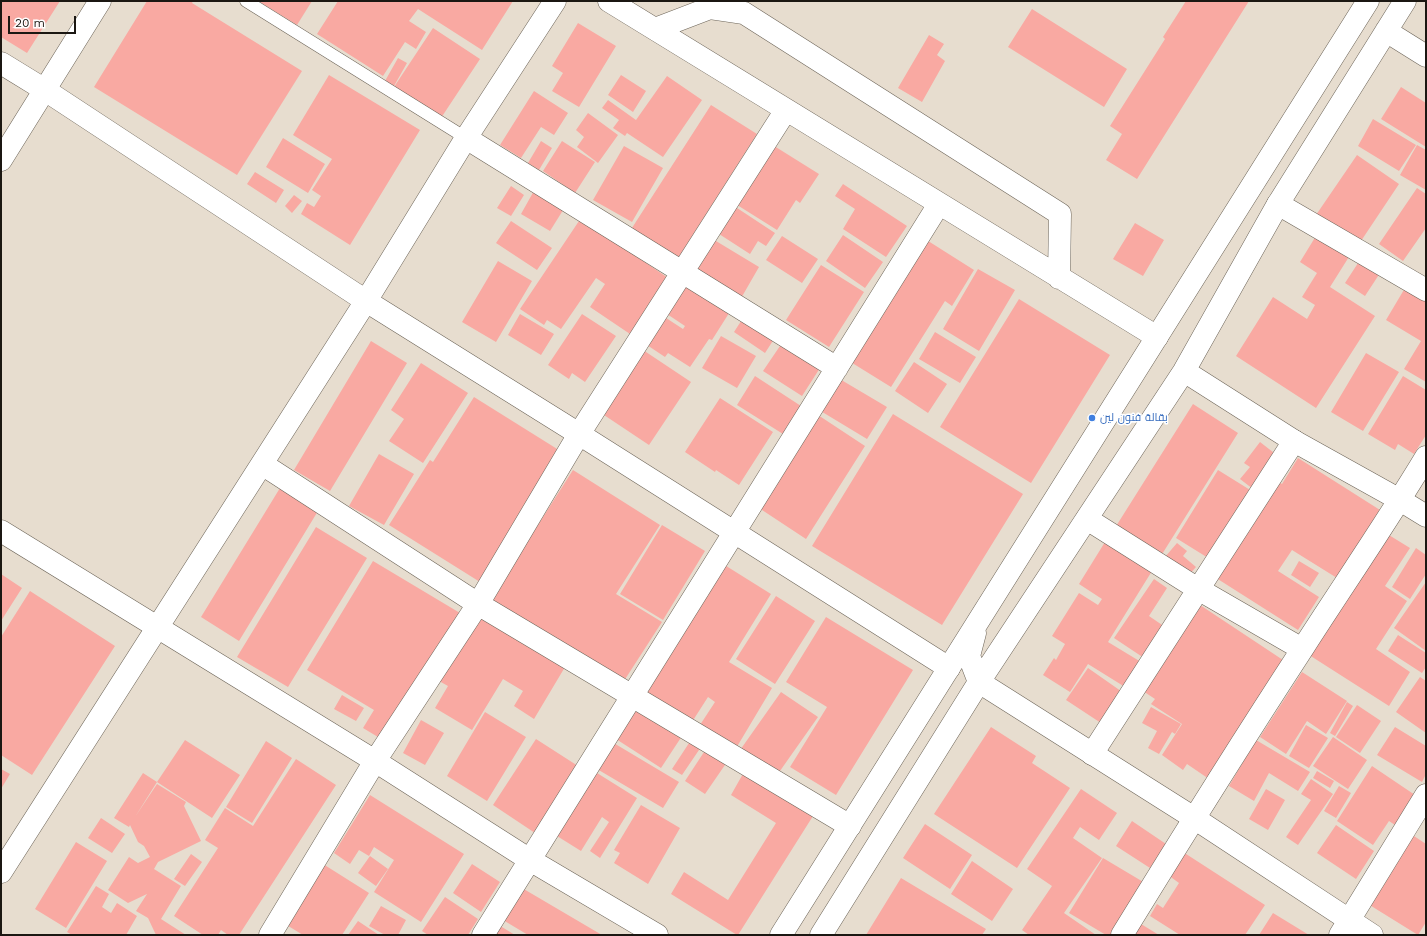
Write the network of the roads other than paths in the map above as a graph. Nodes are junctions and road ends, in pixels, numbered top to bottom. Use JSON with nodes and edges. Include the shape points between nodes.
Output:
{"nodes":[{"id":1,"x":100,"y":1,"type":"edge"},
{"id":2,"x":246,"y":1,"type":"edge"},
{"id":3,"x":555,"y":1,"type":"edge"},
{"id":4,"x":609,"y":1,"type":"edge"},
{"id":5,"x":1368,"y":1,"type":"edge"},
{"id":6,"x":1405,"y":1,"type":"edge"},
{"id":7,"x":655,"y":29,"type":"junction"},
{"id":8,"x":1386,"y":31,"type":"junction"},
{"id":9,"x":1426,"y":56,"type":"edge"},
{"id":10,"x":1,"y":63,"type":"edge"},
{"id":11,"x":45,"y":90,"type":"junction"},
{"id":12,"x":786,"y":110,"type":"junction"},
{"id":13,"x":466,"y":138,"type":"junction"},
{"id":14,"x":1,"y":160,"type":"edge"},
{"id":15,"x":939,"y":204,"type":"junction"},
{"id":16,"x":1278,"y":204,"type":"junction"},
{"id":17,"x":682,"y":273,"type":"junction"},
{"id":18,"x":1059,"y":278,"type":"junction"},
{"id":19,"x":1426,"y":290,"type":"edge"},
{"id":20,"x":366,"y":301,"type":"junction"},
{"id":21,"x":1157,"y":337,"type":"junction"},
{"id":22,"x":837,"y":368,"type":"junction"},
{"id":23,"x":1184,"y":371,"type":"junction"},
{"id":24,"x":579,"y":434,"type":"junction"},
{"id":25,"x":1294,"y":440,"type":"junction"},
{"id":26,"x":1426,"y":457,"type":"edge"},
{"id":27,"x":262,"y":464,"type":"junction"},
{"id":28,"x":1400,"y":500,"type":"junction"},
{"id":29,"x":1426,"y":516,"type":"edge"},
{"id":30,"x":1087,"y":519,"type":"junction"},
{"id":31,"x":1,"y":531,"type":"edge"},
{"id":32,"x":735,"y":533,"type":"junction"},
{"id":33,"x":1198,"y":589,"type":"junction"},
{"id":34,"x":478,"y":604,"type":"junction"},
{"id":35,"x":988,"y":606,"type":"junction"},
{"id":36,"x":158,"y":628,"type":"junction"},
{"id":37,"x":1302,"y":649,"type":"junction"},
{"id":38,"x":949,"y":668,"type":"junction"},
{"id":39,"x":979,"y":682,"type":"junction"},
{"id":40,"x":631,"y":696,"type":"junction"},
{"id":41,"x":1092,"y":754,"type":"junction"},
{"id":42,"x":375,"y":761,"type":"junction"},
{"id":43,"x":1426,"y":795,"type":"edge"},
{"id":44,"x":1194,"y":818,"type":"junction"},
{"id":45,"x":850,"y":826,"type":"junction"},
{"id":46,"x":5,"y":858,"type":"edge"},
{"id":47,"x":530,"y":860,"type":"junction"},
{"id":48,"x":1344,"y":928,"type":"edge"},
{"id":49,"x":270,"y":935,"type":"edge"},
{"id":50,"x":482,"y":935,"type":"edge"},
{"id":51,"x":657,"y":935,"type":"edge"},
{"id":52,"x":781,"y":935,"type":"edge"},
{"id":53,"x":821,"y":935,"type":"edge"},
{"id":54,"x":1122,"y":935,"type":"edge"},
{"id":55,"x":1372,"y":935,"type":"edge"}],
"edges":[{"from":1,"to":11,"type":"street"},
{"from":2,"to":13,"type":"lane"},
{"from":3,"to":13,"type":"street"},
{"from":4,"to":7,"type":"street"},
{"from":5,"to":21,"type":"street"},
{"from":6,"to":8,"type":"street"},
{"from":7,"to":12,"type":"street"},
{"from":7,"to":18,"type":"street","via":[[710,8],[744,13],[1060,214]]},
{"from":8,"to":9,"type":"street"},
{"from":8,"to":16,"type":"street"},
{"from":10,"to":11,"type":"street"},
{"from":11,"to":14,"type":"street"},
{"from":11,"to":20,"type":"street"},
{"from":12,"to":15,"type":"street"},
{"from":12,"to":17,"type":"street"},
{"from":13,"to":17,"type":"street"},
{"from":13,"to":20,"type":"street"},
{"from":15,"to":18,"type":"street"},
{"from":15,"to":22,"type":"street"},
{"from":16,"to":19,"type":"street"},
{"from":16,"to":23,"type":"street"},
{"from":17,"to":22,"type":"street"},
{"from":17,"to":24,"type":"street"},
{"from":18,"to":21,"type":"street"},
{"from":20,"to":24,"type":"street"},
{"from":20,"to":27,"type":"street"},
{"from":21,"to":35,"type":"street"},
{"from":22,"to":32,"type":"street"},
{"from":23,"to":25,"type":"street"},
{"from":23,"to":30,"type":"street"},
{"from":24,"to":32,"type":"street"},
{"from":24,"to":34,"type":"street"},
{"from":25,"to":28,"type":"street"},
{"from":25,"to":33,"type":"street"},
{"from":26,"to":28,"type":"street"},
{"from":27,"to":34,"type":"street"},
{"from":27,"to":36,"type":"street"},
{"from":28,"to":29,"type":"street"},
{"from":28,"to":37,"type":"street"},
{"from":30,"to":33,"type":"street"},
{"from":30,"to":39,"type":"street"},
{"from":31,"to":36,"type":"street"},
{"from":32,"to":38,"type":"street"},
{"from":32,"to":40,"type":"street"},
{"from":33,"to":37,"type":"street"},
{"from":33,"to":41,"type":"street"},
{"from":34,"to":40,"type":"street"},
{"from":34,"to":42,"type":"street"},
{"from":35,"to":38,"type":"street"},
{"from":35,"to":39,"type":"street","via":[[975,634],[969,656]]},
{"from":36,"to":42,"type":"street"},
{"from":36,"to":46,"type":"street"},
{"from":37,"to":44,"type":"street"},
{"from":38,"to":45,"type":"street"},
{"from":39,"to":41,"type":"street"},
{"from":39,"to":53,"type":"street"},
{"from":40,"to":45,"type":"street"},
{"from":40,"to":47,"type":"street"},
{"from":41,"to":44,"type":"street"},
{"from":42,"to":47,"type":"street"},
{"from":42,"to":49,"type":"street"},
{"from":43,"to":48,"type":"street"},
{"from":44,"to":48,"type":"street"},
{"from":44,"to":54,"type":"street"},
{"from":45,"to":52,"type":"street"},
{"from":47,"to":50,"type":"street"},
{"from":47,"to":51,"type":"street"},
{"from":48,"to":55,"type":"street"}]}
